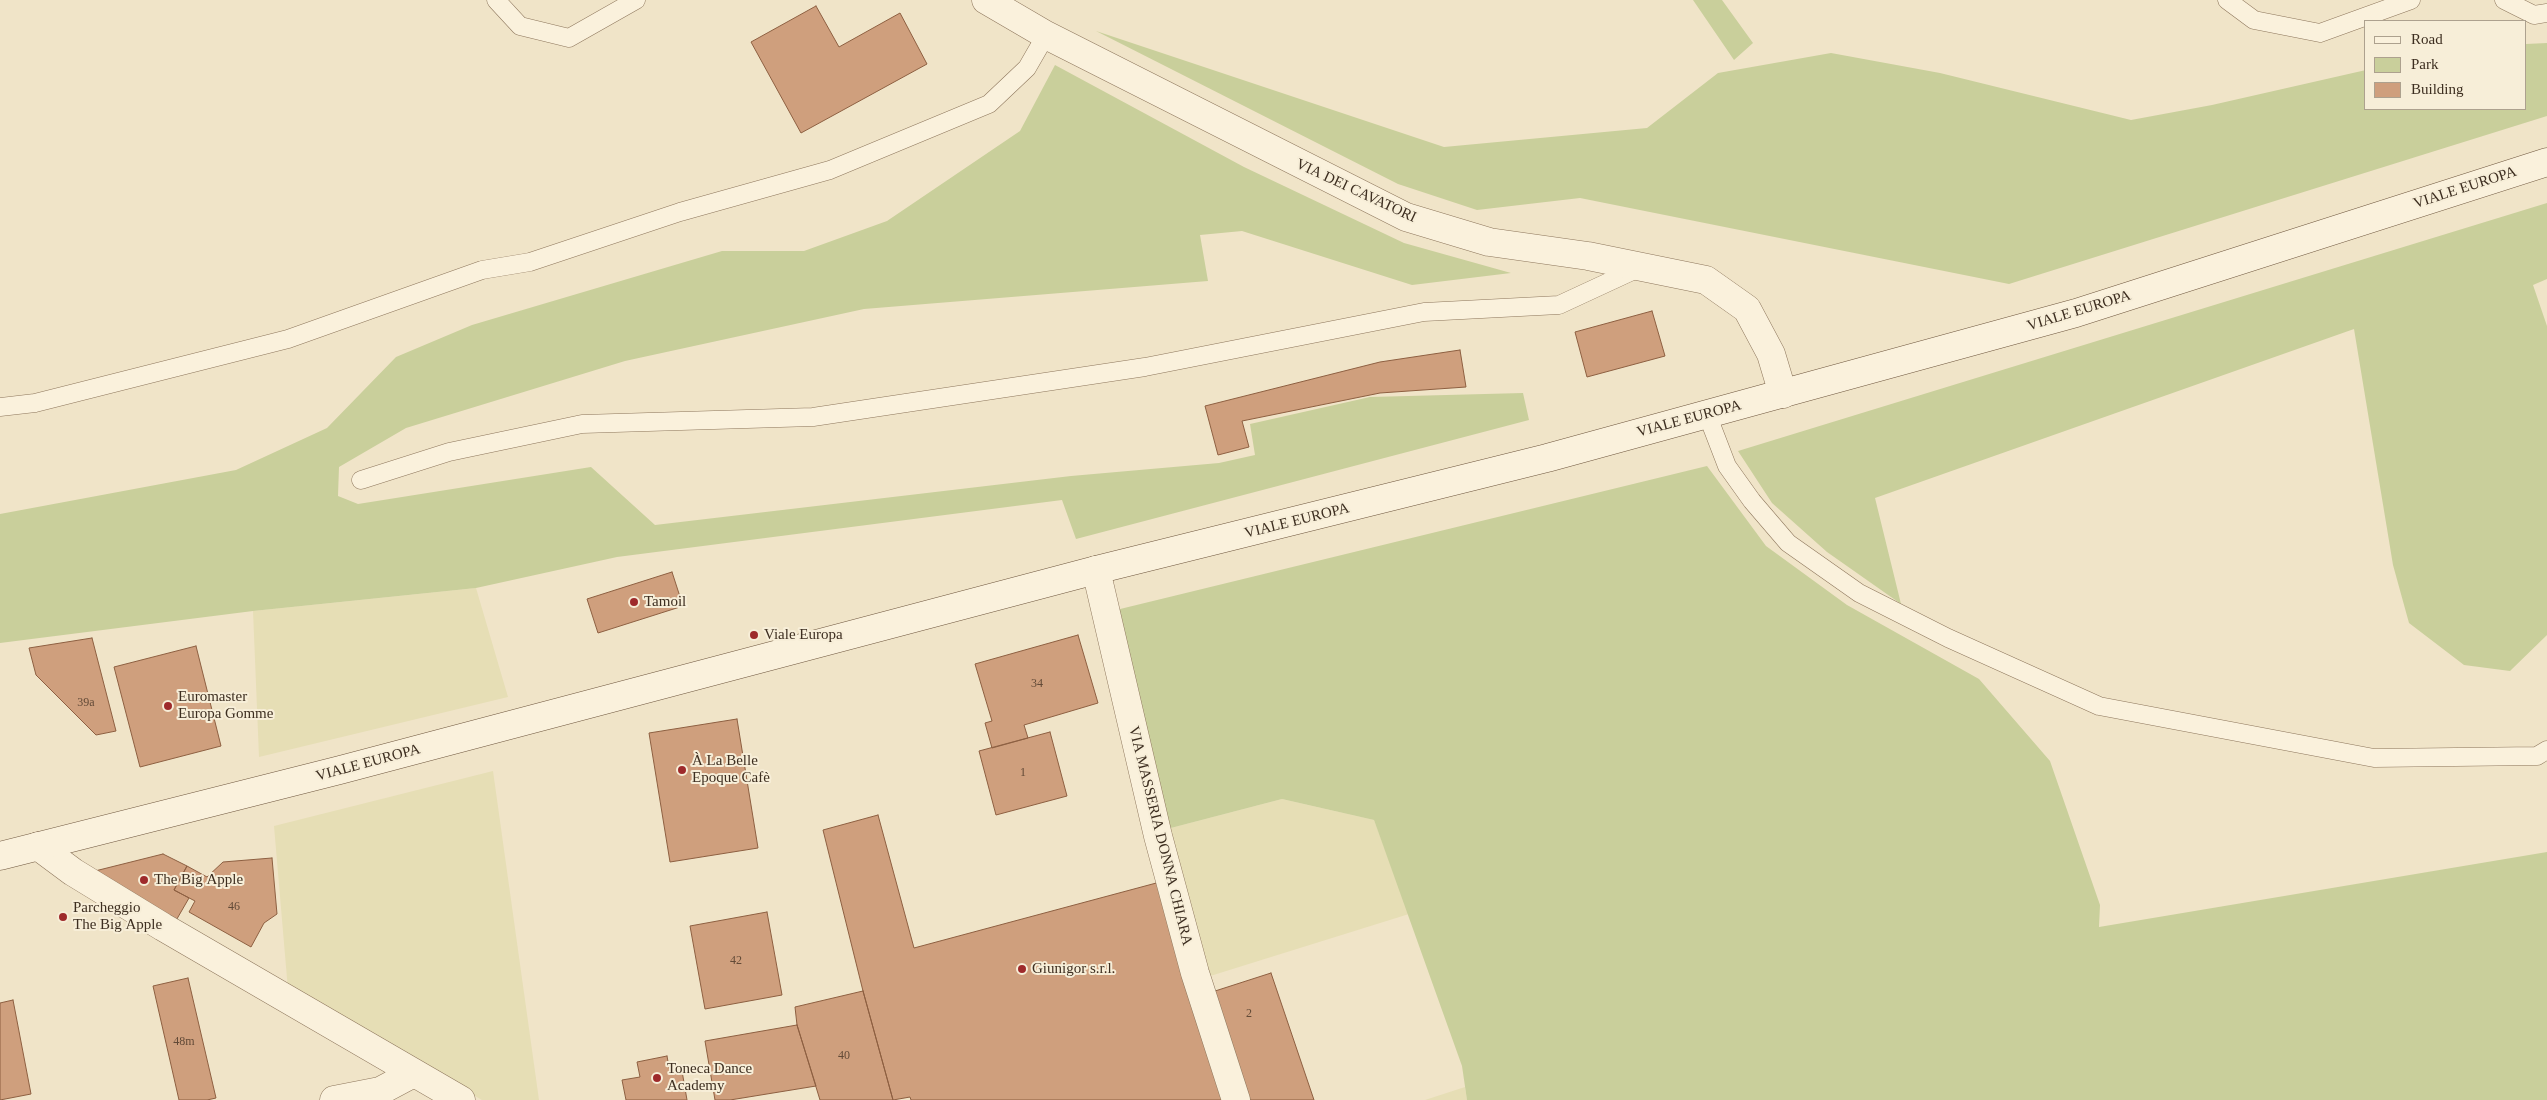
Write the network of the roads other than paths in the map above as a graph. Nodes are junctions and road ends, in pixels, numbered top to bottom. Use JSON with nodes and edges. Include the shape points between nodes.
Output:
{"nodes":[{"id":1,"x":496,"y":0,"type":"edge"},
{"id":2,"x":636,"y":0,"type":"edge"},
{"id":3,"x":986,"y":0,"type":"edge"},
{"id":4,"x":2227,"y":0,"type":"edge"},
{"id":5,"x":2411,"y":0,"type":"edge"},
{"id":6,"x":2504,"y":0,"type":"edge"},
{"id":7,"x":2547,"y":12,"type":"edge"},
{"id":8,"x":1046,"y":35,"type":"junction"},
{"id":9,"x":2547,"y":162,"type":"edge"},
{"id":10,"x":1642,"y":267,"type":"junction"},
{"id":11,"x":1783,"y":394,"type":"junction"},
{"id":12,"x":0,"y":407,"type":"edge"},
{"id":13,"x":1707,"y":414,"type":"junction"},
{"id":14,"x":361,"y":480,"type":"dead end"},
{"id":15,"x":1096,"y":570,"type":"junction"},
{"id":16,"x":2547,"y":750,"type":"edge"},
{"id":17,"x":38,"y":846,"type":"junction"},
{"id":18,"x":0,"y":856,"type":"edge"},
{"id":19,"x":414,"y":1073,"type":"junction"},
{"id":20,"x":334,"y":1100,"type":"edge"},
{"id":21,"x":461,"y":1100,"type":"edge"},
{"id":22,"x":1236,"y":1100,"type":"edge"}],
"edges":[{"from":1,"to":2,"type":"lane","via":[[520,26],[569,38]]},
{"from":3,"to":8,"type":"street","name":"VIA DEI CAVATORI"},
{"from":4,"to":5,"type":"lane","via":[[2254,20],[2320,33]]},
{"from":6,"to":7,"type":"lane","via":[[2534,15]]},
{"from":8,"to":10,"type":"street","name":"VIA DEI CAVATORI","via":[[1406,218],[1489,242]]},
{"from":8,"to":12,"type":"lane","via":[[1027,68],[989,104],[830,170],[680,212],[530,262],[482,270],[288,338],[35,403]]},
{"from":9,"to":11,"type":"street","name":"VIALE EUROPA","via":[[2076,313]]},
{"from":10,"to":11,"type":"street","name":"VIA DEI CAVATORI","via":[[1706,280],[1747,309],[1771,354]]},
{"from":10,"to":14,"type":"lane","via":[[1559,305],[1424,312],[1146,367],[813,417],[582,424],[449,452]]},
{"from":11,"to":13,"type":"street","name":"VIALE EUROPA"},
{"from":13,"to":15,"type":"street","name":"VIALE EUROPA","via":[[1538,461]]},
{"from":13,"to":16,"type":"lane","via":[[1727,466],[1788,543],[1859,592],[1948,638],[2099,706],[2374,758],[2537,756]]},
{"from":15,"to":17,"type":"street","name":"VIALE EUROPA","via":[[340,770]]},
{"from":15,"to":22,"type":"street","name":"VIA MASSERIA DONNA CHIARA","via":[[1160,845],[1195,973]]},
{"from":17,"to":18,"type":"street","name":"VIALE EUROPA"},
{"from":17,"to":19,"type":"street","via":[[73,872],[163,927]]},
{"from":19,"to":20,"type":"street","via":[[380,1091]]},
{"from":19,"to":21,"type":"street"}]}
